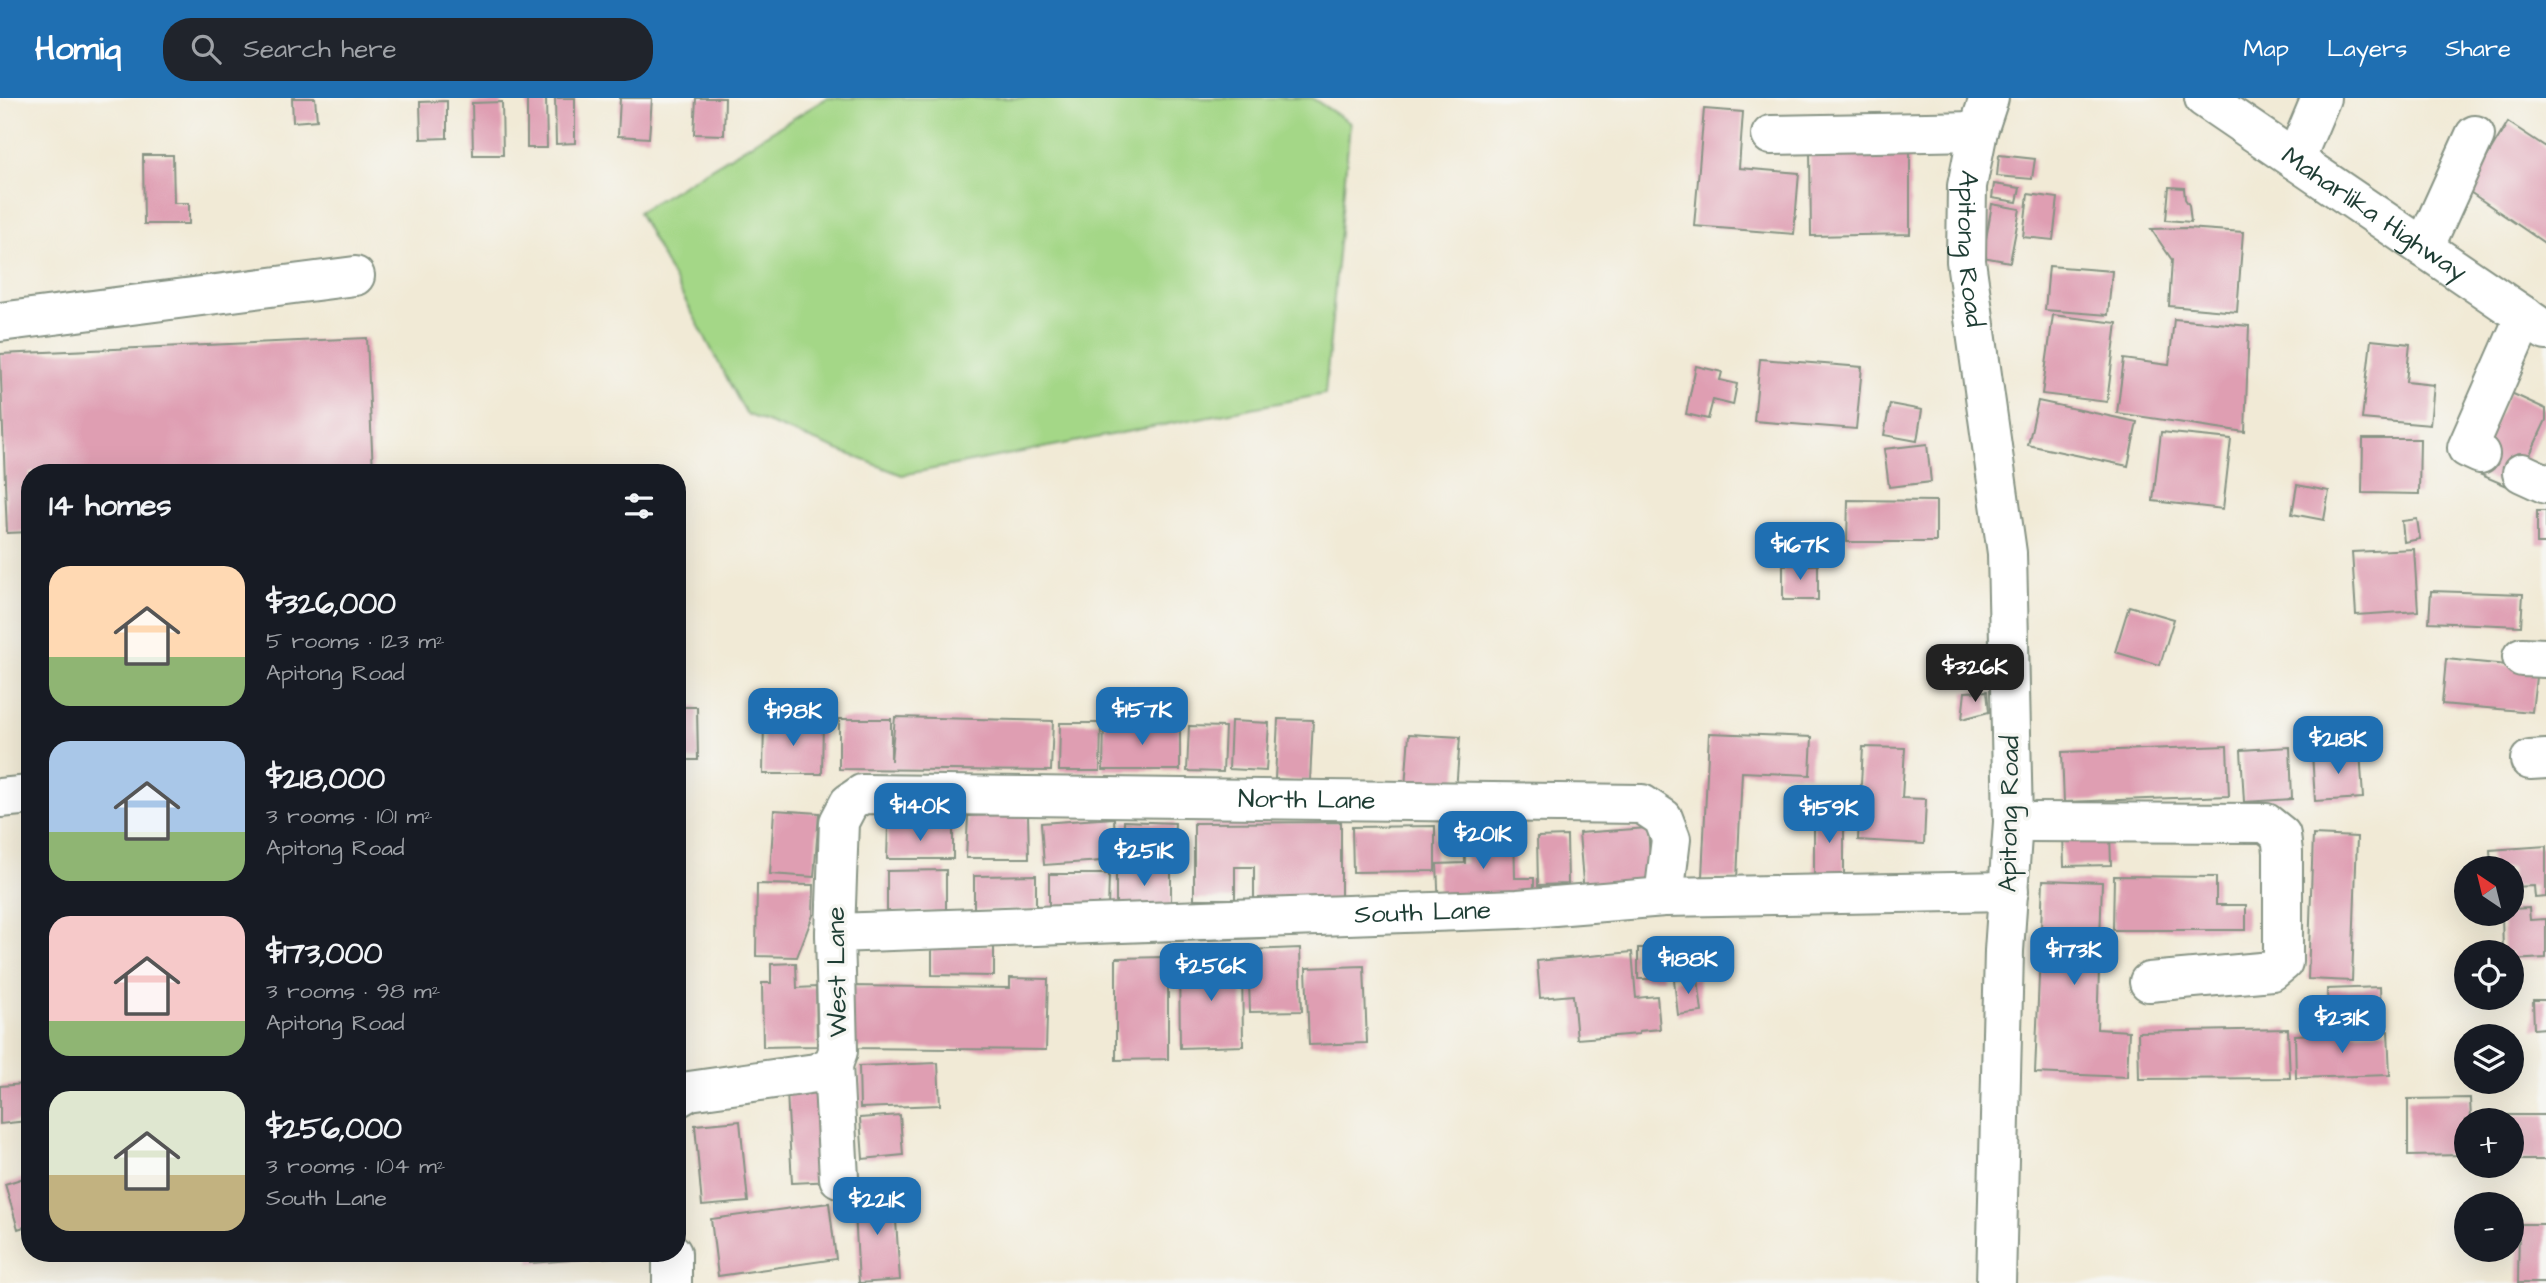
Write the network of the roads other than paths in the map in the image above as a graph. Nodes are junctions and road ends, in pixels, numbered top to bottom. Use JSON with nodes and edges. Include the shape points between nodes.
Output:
{"nodes":[{"id":1,"x":2321,"y":98,"type":"edge"},
{"id":2,"x":2211,"y":100,"type":"edge"},
{"id":3,"x":1984,"y":114,"type":"edge"},
{"id":4,"x":1772,"y":135,"type":"dead end"},
{"id":5,"x":2475,"y":135,"type":"dead end"},
{"id":6,"x":2295,"y":160,"type":"junction"},
{"id":7,"x":2424,"y":248,"type":"junction"},
{"id":8,"x":355,"y":276,"type":"dead end"},
{"id":9,"x":0,"y":322,"type":"edge"},
{"id":10,"x":2535,"y":324,"type":"edge"},
{"id":11,"x":2480,"y":454,"type":"dead end"},
{"id":12,"x":21,"y":795,"type":"edge"},
{"id":13,"x":0,"y":798,"type":"edge"},
{"id":14,"x":849,"y":803,"type":"joint"},
{"id":15,"x":2013,"y":822,"type":"junction"},
{"id":16,"x":2009,"y":891,"type":"junction"},
{"id":17,"x":1664,"y":897,"type":"junction"},
{"id":18,"x":835,"y":933,"type":"junction"},
{"id":19,"x":2149,"y":982,"type":"dead end"},
{"id":20,"x":834,"y":1065,"type":"junction"},
{"id":21,"x":686,"y":1093,"type":"edge"},
{"id":22,"x":839,"y":1178,"type":"dead end"},
{"id":23,"x":672,"y":1262,"type":"edge"},
{"id":24,"x":672,"y":1283,"type":"edge"},
{"id":25,"x":1996,"y":1283,"type":"edge"}],
"edges":[{"from":1,"to":6,"type":"street"},
{"from":2,"to":6,"type":"street","name":"Maharlika Highway"},
{"from":3,"to":4,"type":"street"},
{"from":3,"to":15,"type":"street","name":"Apitong Road","via":[[1967,186],[1966,261],[2007,553]]},
{"from":5,"to":7,"type":"street"},
{"from":6,"to":7,"type":"street","name":"Maharlika Highway"},
{"from":7,"to":10,"type":"street","name":"Maharlika Highway"},
{"from":8,"to":9,"type":"street"},
{"from":10,"to":11,"type":"street","via":[[2467,448]]},
{"from":12,"to":13,"type":"street"},
{"from":14,"to":17,"type":"street","name":"North Lane","via":[[862,794],[1642,804],[1663,818],[1671,839]]},
{"from":14,"to":18,"type":"street","name":"West Lane","via":[[839,822]]},
{"from":15,"to":16,"type":"street","name":"Apitong Road"},
{"from":15,"to":19,"type":"street","via":[[2266,823],[2281,835],[2283,961],[2272,971]]},
{"from":16,"to":17,"type":"street","name":"South Lane"},
{"from":16,"to":25,"type":"street","name":"Apitong Road"},
{"from":17,"to":18,"type":"street","name":"South Lane","via":[[1518,909]]},
{"from":18,"to":20,"type":"street","name":"West Lane","via":[[838,1051]]},
{"from":20,"to":21,"type":"street","name":"West Lane","via":[[816,1073]]},
{"from":20,"to":22,"type":"street"},
{"from":23,"to":24,"type":"street"}]}
